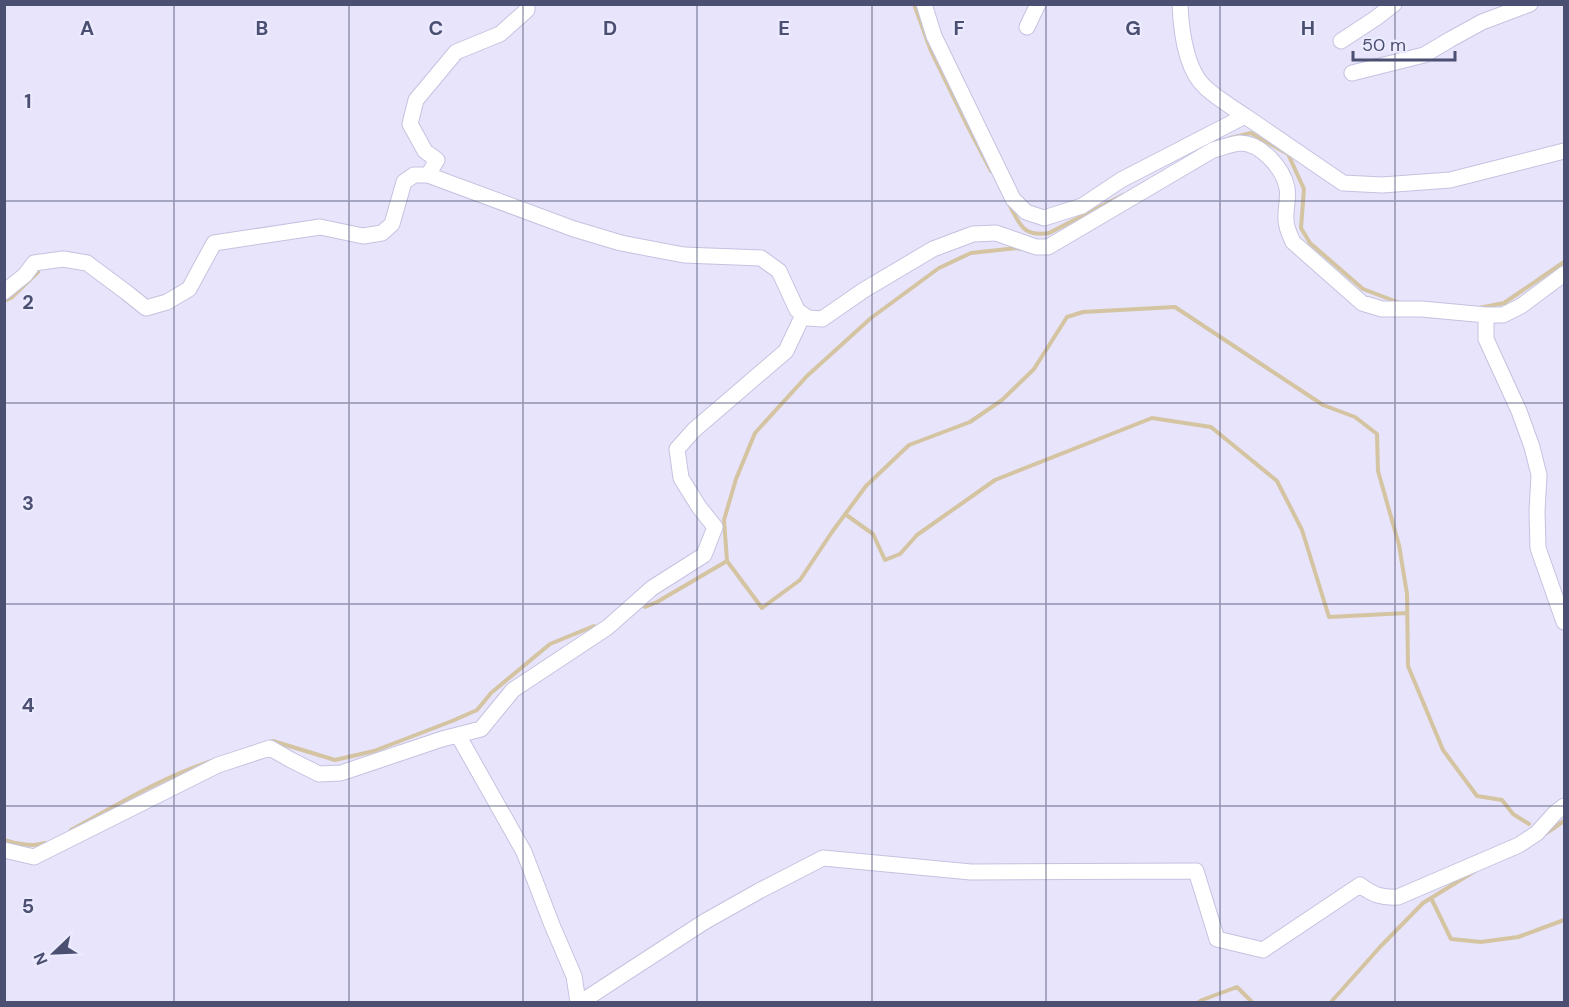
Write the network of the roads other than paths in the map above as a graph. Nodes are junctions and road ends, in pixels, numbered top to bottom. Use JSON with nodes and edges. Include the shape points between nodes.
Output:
{"nodes":[{"id":1,"x":528,"y":4,"type":"edge"},
{"id":2,"x":924,"y":4,"type":"edge"},
{"id":3,"x":1038,"y":4,"type":"edge"},
{"id":4,"x":1180,"y":4,"type":"edge"},
{"id":5,"x":1394,"y":4,"type":"edge"},
{"id":6,"x":1530,"y":4,"type":"edge"},
{"id":7,"x":1027,"y":27,"type":"dead end"},
{"id":8,"x":1341,"y":41,"type":"dead end"},
{"id":9,"x":1352,"y":73,"type":"dead end"},
{"id":10,"x":1245,"y":116,"type":"junction"},
{"id":11,"x":1564,"y":151,"type":"edge"},
{"id":12,"x":429,"y":175,"type":"junction"},
{"id":13,"x":1564,"y":274,"type":"edge"},
{"id":14,"x":4,"y":292,"type":"edge"},
{"id":15,"x":803,"y":315,"type":"junction"},
{"id":16,"x":1486,"y":315,"type":"junction"},
{"id":17,"x":1564,"y":622,"type":"edge"},
{"id":18,"x":458,"y":735,"type":"junction"},
{"id":19,"x":1564,"y":806,"type":"edge"},
{"id":20,"x":4,"y":850,"type":"edge"},
{"id":21,"x":580,"y":1002,"type":"edge"}],
"edges":[{"from":1,"to":12,"type":"street","via":[[527,10],[500,34],[456,52],[416,100],[410,124],[425,151],[437,160]]},
{"from":2,"to":10,"type":"street","via":[[934,36],[1013,199],[1026,212],[1044,218],[1082,206],[1122,180]]},
{"from":3,"to":7,"type":"street"},
{"from":4,"to":10,"type":"street","via":[[1191,67],[1204,87]]},
{"from":5,"to":8,"type":"street"},
{"from":6,"to":9,"type":"street","via":[[1482,22],[1424,56]]},
{"from":10,"to":11,"type":"street","via":[[1343,183],[1382,185],[1450,180]]},
{"from":12,"to":14,"type":"street","via":[[414,175],[404,182],[392,224],[382,233],[363,236],[320,227],[214,243],[189,289],[146,308],[87,263],[63,259],[34,263]]},
{"from":12,"to":15,"type":"street","via":[[621,243],[684,255],[761,258],[780,271],[797,310]]},
{"from":13,"to":16,"type":"street","via":[[1521,306],[1503,315]]},
{"from":15,"to":16,"type":"street","via":[[822,319],[933,249],[973,234],[996,233],[1036,247],[1048,246],[1213,150],[1239,143],[1251,145],[1272,159],[1284,177],[1288,201],[1285,219],[1293,242],[1362,303],[1382,309]]},
{"from":15,"to":18,"type":"street","via":[[786,351],[677,449],[681,478],[715,527],[704,555],[652,588],[608,627],[513,690],[481,729]]},
{"from":16,"to":17,"type":"street","via":[[1486,339],[1519,411],[1537,466],[1538,548]]},
{"from":18,"to":20,"type":"street","via":[[330,774],[319,774],[270,748],[218,765],[34,857]]},
{"from":18,"to":21,"type":"street","via":[[524,852],[574,976]]},
{"from":19,"to":21,"type":"street","via":[[1519,845],[1398,897],[1371,894],[1360,885],[1263,950],[1216,939],[1196,871],[971,872],[823,858],[704,922]]}]}
